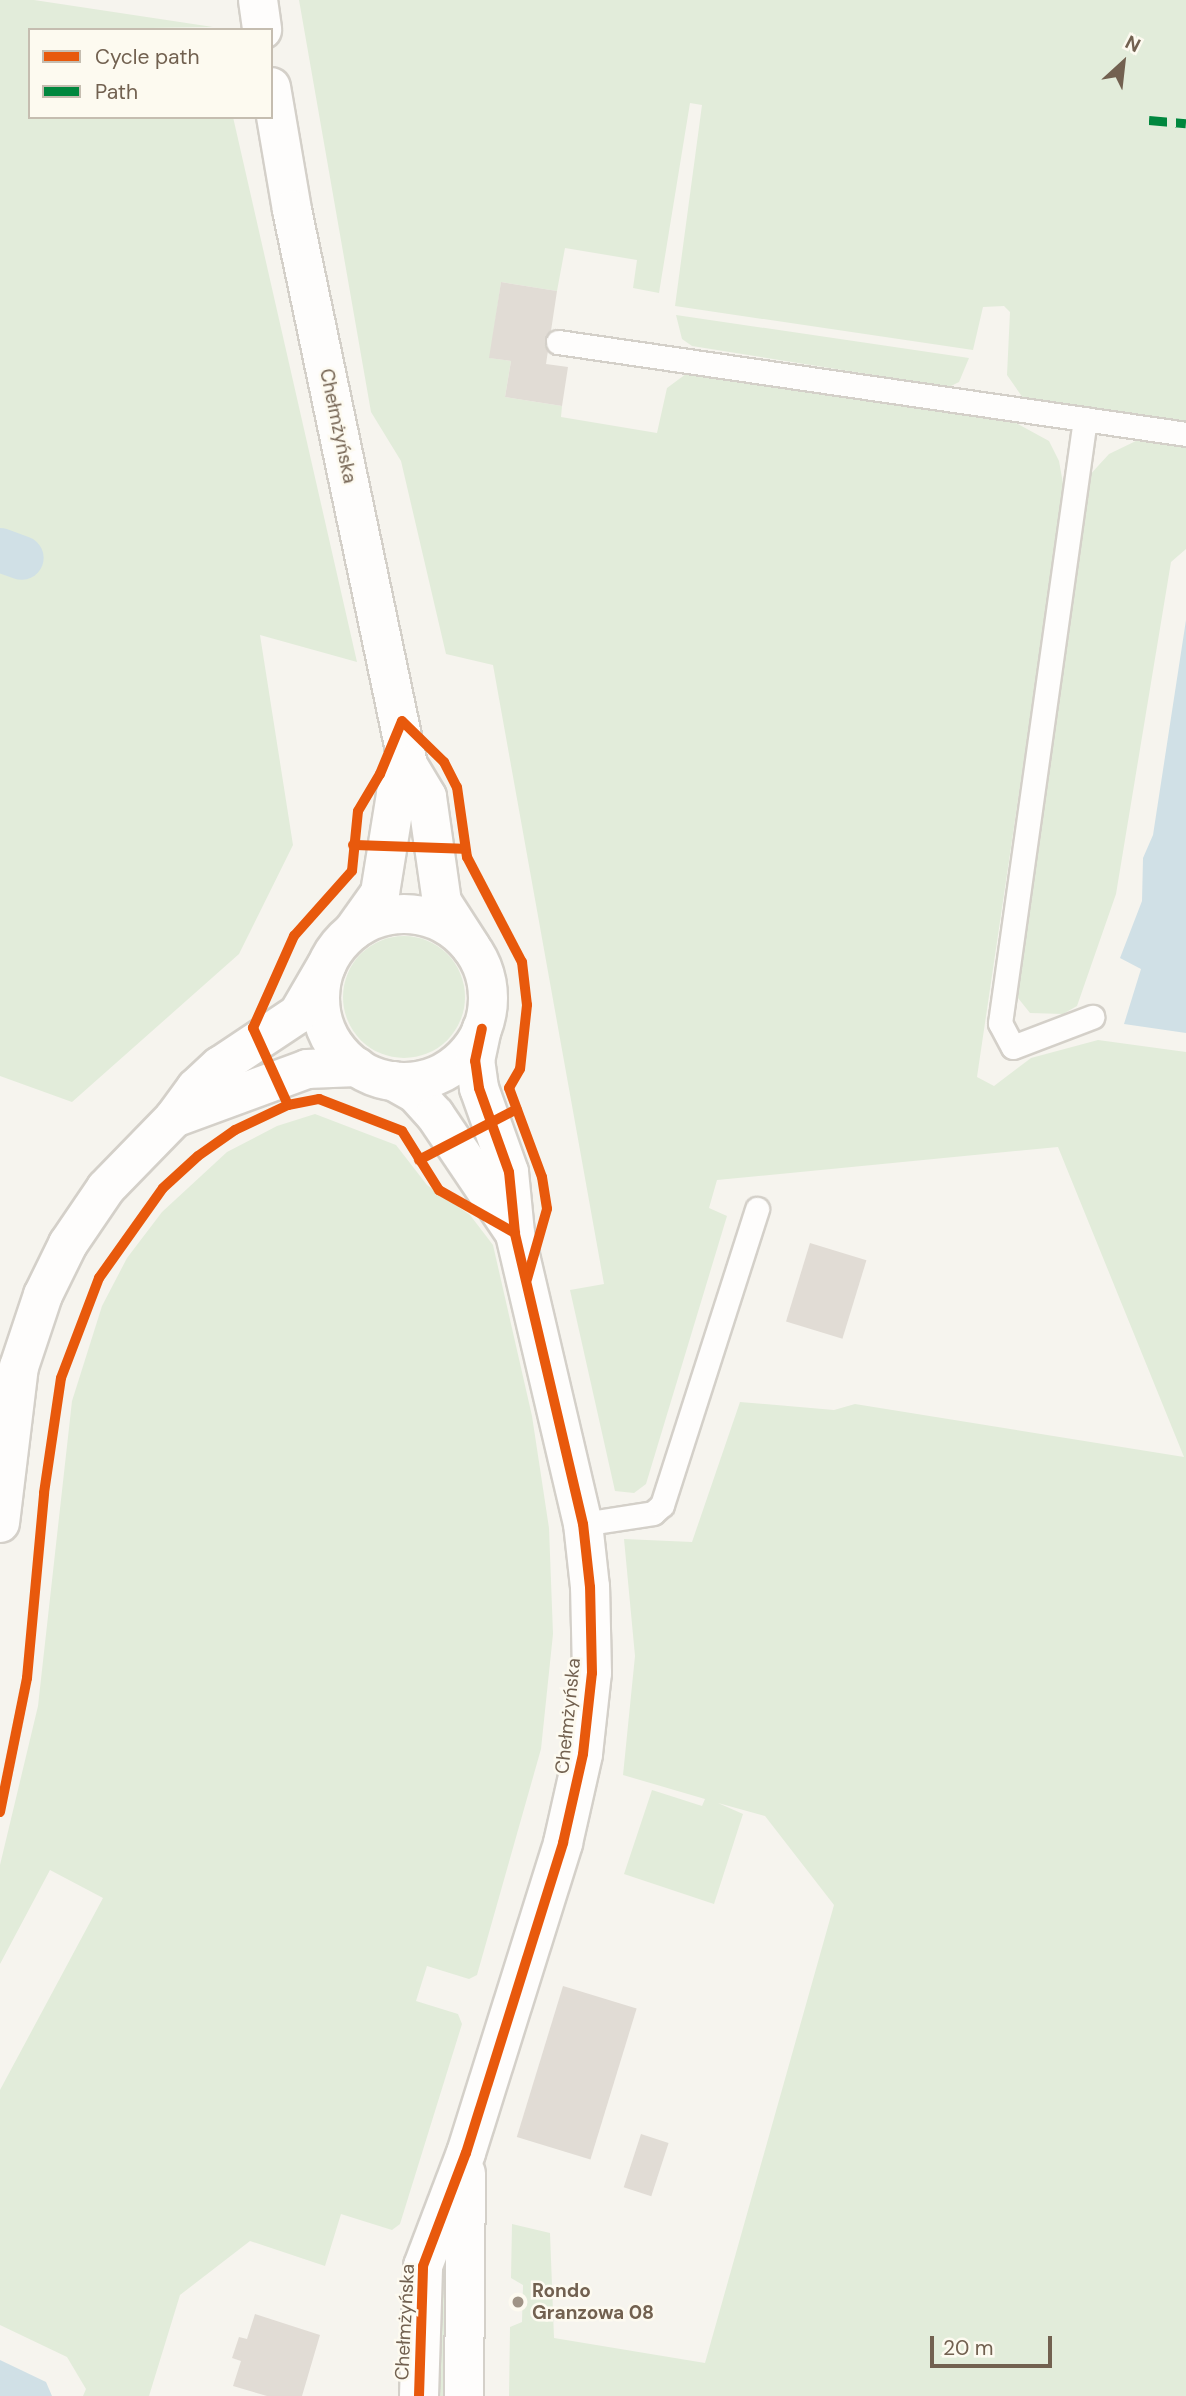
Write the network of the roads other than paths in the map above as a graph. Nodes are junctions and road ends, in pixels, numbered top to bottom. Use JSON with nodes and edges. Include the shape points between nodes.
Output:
{"nodes":[{"id":1,"x":258,"y":0,"type":"edge"},
{"id":2,"x":262,"y":28,"type":"edge"},
{"id":3,"x":273,"y":100,"type":"edge"},
{"id":4,"x":558,"y":342,"type":"dead end"},
{"id":5,"x":1085,"y":419,"type":"junction"},
{"id":6,"x":1186,"y":434,"type":"edge"},
{"id":7,"x":408,"y":765,"type":"junction"},
{"id":8,"x":353,"y":931,"type":"junction"},
{"id":9,"x":471,"y":947,"type":"junction"},
{"id":10,"x":326,"y":966,"type":"junction"},
{"id":11,"x":1092,"y":1017,"type":"dead end"},
{"id":12,"x":482,"y":1030,"type":"junction"},
{"id":13,"x":357,"y":1067,"type":"junction"},
{"id":14,"x":393,"y":1081,"type":"junction"},
{"id":15,"x":174,"y":1118,"type":"junction"},
{"id":16,"x":757,"y":1209,"type":"dead end"},
{"id":17,"x":515,"y":1233,"type":"junction"},
{"id":18,"x":0,"y":1523,"type":"edge"},
{"id":19,"x":583,"y":1524,"type":"junction"},
{"id":20,"x":466,"y":2153,"type":"junction"},
{"id":21,"x":419,"y":2396,"type":"edge"},
{"id":22,"x":464,"y":2396,"type":"edge"}],
"edges":[{"from":1,"to":2,"type":"street"},
{"from":3,"to":7,"type":"street","name":"Chełmżyńska"},
{"from":4,"to":5,"type":"lane"},
{"from":5,"to":6,"type":"lane"},
{"from":5,"to":11,"type":"lane","via":[[1000,1023],[1013,1047]]},
{"from":7,"to":8,"type":"street","via":[[396,794],[380,893]]},
{"from":7,"to":9,"type":"street","name":"Chełmżyńska","via":[[427,797],[442,902]]},
{"from":8,"to":9,"type":"street","via":[[393,914],[415,914],[436,920]]},
{"from":8,"to":10,"type":"street"},
{"from":9,"to":12,"type":"street","via":[[488,986]]},
{"from":10,"to":13,"type":"street","via":[[320,1003],[324,1022],[343,1055]]},
{"from":10,"to":15,"type":"street","via":[[298,1014],[207,1076]]},
{"from":12,"to":14,"type":"street","via":[[452,1067],[429,1078]]},
{"from":12,"to":17,"type":"street","name":"Chełmżyńska","via":[[477,1077],[509,1172]]},
{"from":13,"to":14,"type":"street"},
{"from":13,"to":15,"type":"street","via":[[307,1069]]},
{"from":14,"to":17,"type":"street","name":"Chełmżyńska","via":[[416,1094],[435,1115]]},
{"from":15,"to":18,"type":"street","via":[[94,1205],[43,1294],[15,1389]]},
{"from":16,"to":19,"type":"lane","via":[[662,1506],[653,1513]]},
{"from":17,"to":19,"type":"street","name":"Chełmżyńska"},
{"from":19,"to":20,"type":"street","name":"Chełmżyńska","via":[[592,1648],[578,1783]]},
{"from":20,"to":21,"type":"street","name":"Chełmżyńska","via":[[423,2266]]},
{"from":20,"to":22,"type":"street","name":"Chełmżyńska"}]}
